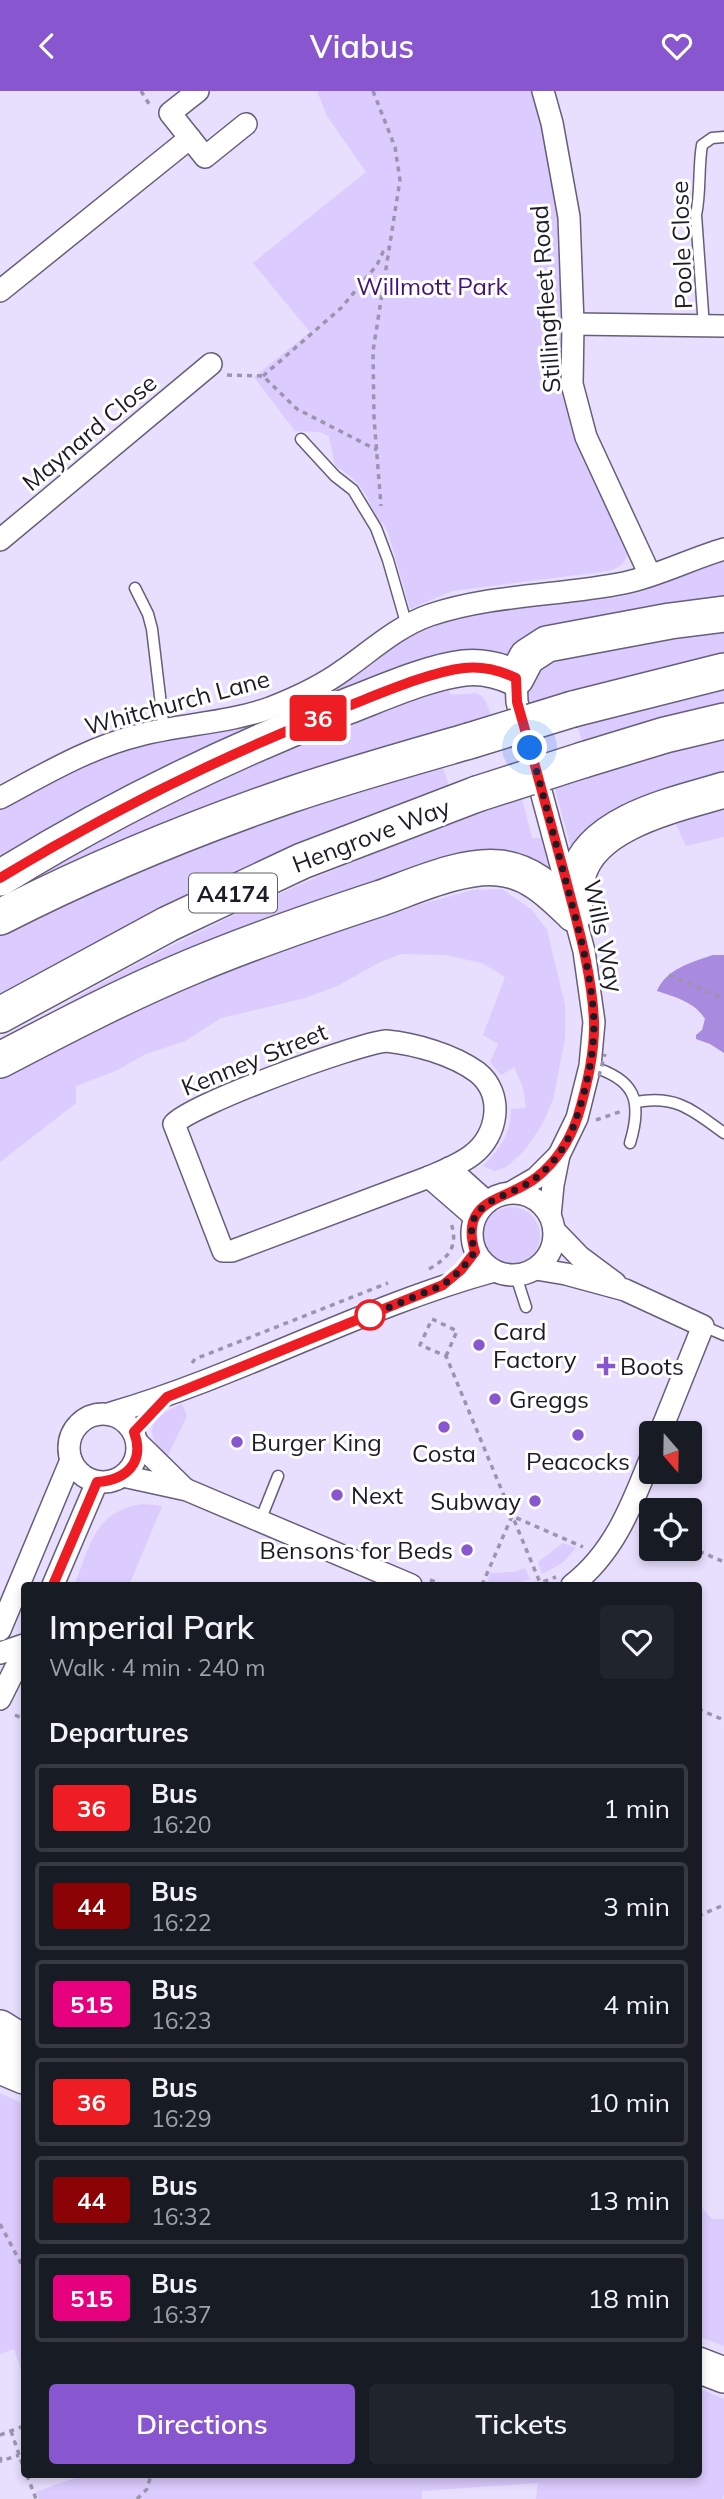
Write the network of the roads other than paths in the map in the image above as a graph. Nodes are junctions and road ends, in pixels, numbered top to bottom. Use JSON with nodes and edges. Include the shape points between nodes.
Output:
{"nodes":[{"id":1,"x":198,"y":91,"type":"edge"},
{"id":2,"x":543,"y":91,"type":"edge"},
{"id":3,"x":246,"y":124,"type":"dead end"},
{"id":4,"x":724,"y":137,"type":"edge"},
{"id":5,"x":190,"y":138,"type":"junction"},
{"id":6,"x":0,"y":291,"type":"edge"},
{"id":7,"x":573,"y":324,"type":"junction"},
{"id":8,"x":714,"y":326,"type":"edge"},
{"id":9,"x":211,"y":364,"type":"road end"},
{"id":10,"x":301,"y":439,"type":"dead end"},
{"id":11,"x":0,"y":540,"type":"edge"},
{"id":12,"x":724,"y":549,"type":"edge"},
{"id":13,"x":650,"y":575,"type":"junction"},
{"id":14,"x":135,"y":588,"type":"dead end"},
{"id":15,"x":724,"y":614,"type":"edge"},
{"id":16,"x":407,"y":626,"type":"junction"},
{"id":17,"x":724,"y":671,"type":"edge"},
{"id":18,"x":516,"y":678,"type":"junction"},
{"id":19,"x":724,"y":721,"type":"edge"},
{"id":20,"x":164,"y":730,"type":"junction"},
{"id":21,"x":724,"y":790,"type":"edge"},
{"id":22,"x":0,"y":798,"type":"edge"},
{"id":23,"x":0,"y":878,"type":"edge"},
{"id":24,"x":592,"y":914,"type":"junction"},
{"id":25,"x":0,"y":917,"type":"edge"},
{"id":26,"x":0,"y":1015,"type":"edge"},
{"id":27,"x":0,"y":1060,"type":"edge"},
{"id":28,"x":598,"y":1065,"type":"junction"},
{"id":29,"x":636,"y":1102,"type":"junction"},
{"id":30,"x":724,"y":1133,"type":"edge"},
{"id":31,"x":629,"y":1143,"type":"dead end"},
{"id":32,"x":559,"y":1155,"type":"junction"},
{"id":33,"x":449,"y":1168,"type":"junction"},
{"id":34,"x":429,"y":1177,"type":"junction"},
{"id":35,"x":510,"y":1193,"type":"junction"},
{"id":36,"x":481,"y":1209,"type":"junction"},
{"id":37,"x":552,"y":1223,"type":"junction"},
{"id":38,"x":475,"y":1252,"type":"junction"},
{"id":39,"x":494,"y":1271,"type":"junction"},
{"id":40,"x":526,"y":1272,"type":"junction"},
{"id":41,"x":443,"y":1285,"type":"junction"},
{"id":42,"x":625,"y":1290,"type":"junction"},
{"id":43,"x":526,"y":1307,"type":"dead end"},
{"id":44,"x":703,"y":1326,"type":"junction"},
{"id":45,"x":724,"y":1335,"type":"edge"},
{"id":46,"x":167,"y":1397,"type":"junction"},
{"id":47,"x":111,"y":1413,"type":"junction"},
{"id":48,"x":665,"y":1421,"type":"edge"},
{"id":49,"x":136,"y":1438,"type":"junction"},
{"id":50,"x":71,"y":1460,"type":"junction"},
{"id":51,"x":123,"y":1476,"type":"junction"},
{"id":52,"x":278,"y":1476,"type":"dead end"},
{"id":53,"x":97,"y":1482,"type":"junction"},
{"id":54,"x":640,"y":1484,"type":"edge"},
{"id":55,"x":187,"y":1490,"type":"junction"},
{"id":56,"x":260,"y":1521,"type":"junction"},
{"id":57,"x":54,"y":1582,"type":"edge"},
{"id":58,"x":404,"y":1582,"type":"edge"},
{"id":59,"x":576,"y":1582,"type":"edge"},
{"id":60,"x":0,"y":1630,"type":"edge"},
{"id":61,"x":21,"y":1646,"type":"edge"},
{"id":62,"x":0,"y":1653,"type":"edge"},
{"id":63,"x":21,"y":1657,"type":"edge"},
{"id":64,"x":0,"y":1699,"type":"edge"},
{"id":65,"x":0,"y":2028,"type":"edge"},
{"id":66,"x":21,"y":2041,"type":"edge"},
{"id":67,"x":0,"y":2066,"type":"edge"},
{"id":68,"x":21,"y":2075,"type":"edge"},
{"id":69,"x":702,"y":2367,"type":"edge"},
{"id":70,"x":724,"y":2375,"type":"edge"}],
"edges":[{"from":1,"to":5,"type":"street","via":[[170,113]]},
{"from":2,"to":7,"type":"street","name":"Stillingfleet Road","via":[[569,217]]},
{"from":3,"to":5,"type":"street","via":[[205,157]]},
{"from":4,"to":8,"type":"lane","name":"Poole Close","via":[[702,145],[696,215]]},
{"from":5,"to":6,"type":"street"},
{"from":7,"to":8,"type":"street"},
{"from":7,"to":13,"type":"street","name":"Stillingfleet Road","via":[[572,384],[586,437]]},
{"from":9,"to":11,"type":"street","name":"Maynard Close"},
{"from":10,"to":16,"type":"lane","via":[[353,490],[376,529]]},
{"from":12,"to":13,"type":"street","name":"Whitchurch Lane"},
{"from":13,"to":16,"type":"street","name":"Whitchurch Lane","via":[[625,583],[485,600]]},
{"from":14,"to":20,"type":"lane","via":[[152,629]]},
{"from":15,"to":18,"type":"highway","via":[[547,644],[527,657]]},
{"from":16,"to":20,"type":"street","name":"Whitchurch Lane","via":[[343,671],[268,709]]},
{"from":17,"to":25,"type":"highway","bridge":true,"via":[[573,709],[292,794],[80,877]]},
{"from":18,"to":23,"type":"highway","via":[[466,667],[356,703],[166,787],[82,829]]},
{"from":18,"to":24,"type":"street","name":"Wills Way","via":[[517,702],[557,848]]},
{"from":19,"to":26,"type":"highway","name":"Hengrove Way","number":"A4174","bridge":true,"via":[[477,794],[302,860],[168,924]]},
{"from":20,"to":22,"type":"street","name":"Whitchurch Lane","via":[[107,744]]},
{"from":21,"to":24,"type":"highway","via":[[648,814],[606,837],[582,864],[578,876]]},
{"from":24,"to":27,"type":"highway","via":[[525,875],[500,868],[468,870],[306,923],[191,967]]},
{"from":24,"to":28,"type":"street","name":"Wills Way","via":[[584,951]]},
{"from":28,"to":29,"type":"lane","via":[[622,1080]]},
{"from":28,"to":32,"type":"street","name":"Wills Way"},
{"from":29,"to":30,"type":"lane","via":[[657,1099],[684,1106]]},
{"from":29,"to":31,"type":"lane","via":[[637,1119]]},
{"from":32,"to":35,"type":"street","name":"Wills Way","via":[[536,1178]]},
{"from":32,"to":37,"type":"street","name":"Wills Way"},
{"from":33,"to":34,"type":"street","name":"Kenney Street"},
{"from":33,"to":34,"type":"street","name":"Kenney Street","via":[[472,1155],[486,1139],[494,1124],[494,1098],[478,1073],[405,1043],[370,1043],[342,1051],[226,1097],[174,1124],[225,1252]]},
{"from":33,"to":36,"type":"street"},
{"from":34,"to":36,"type":"street"},
{"from":35,"to":36,"type":"street","name":"Wills Way"},
{"from":35,"to":37,"type":"street","via":[[533,1198]]},
{"from":36,"to":38,"type":"street","via":[[472,1240]]},
{"from":37,"to":40,"type":"street","name":"Wills Way","via":[[553,1245],[547,1258]]},
{"from":37,"to":42,"type":"street","via":[[580,1257]]},
{"from":38,"to":39,"type":"street"},
{"from":38,"to":41,"type":"street"},
{"from":39,"to":40,"type":"street"},
{"from":39,"to":41,"type":"street"},
{"from":40,"to":42,"type":"street","via":[[566,1274]]},
{"from":40,"to":43,"type":"lane"},
{"from":41,"to":46,"type":"street"},
{"from":42,"to":44,"type":"street"},
{"from":44,"to":45,"type":"lane"},
{"from":44,"to":48,"type":"street"},
{"from":46,"to":47,"type":"street"},
{"from":46,"to":49,"type":"street"},
{"from":47,"to":49,"type":"street","via":[[123,1419]]},
{"from":47,"to":50,"type":"street","via":[[91,1416],[76,1426],[68,1449]]},
{"from":49,"to":51,"type":"street","via":[[135,1462]]},
{"from":49,"to":55,"type":"street"},
{"from":50,"to":53,"type":"street","via":[[86,1478]]},
{"from":50,"to":60,"type":"street"},
{"from":51,"to":53,"type":"street"},
{"from":51,"to":55,"type":"street"},
{"from":52,"to":56,"type":"lane"},
{"from":53,"to":57,"type":"street"},
{"from":54,"to":59,"type":"street","via":[[611,1543]]},
{"from":55,"to":56,"type":"street"},
{"from":56,"to":58,"type":"street"},
{"from":61,"to":62,"type":"street"},
{"from":63,"to":64,"type":"street"},
{"from":65,"to":66,"type":"highway"},
{"from":67,"to":68,"type":"highway"},
{"from":69,"to":70,"type":"highway"}]}
